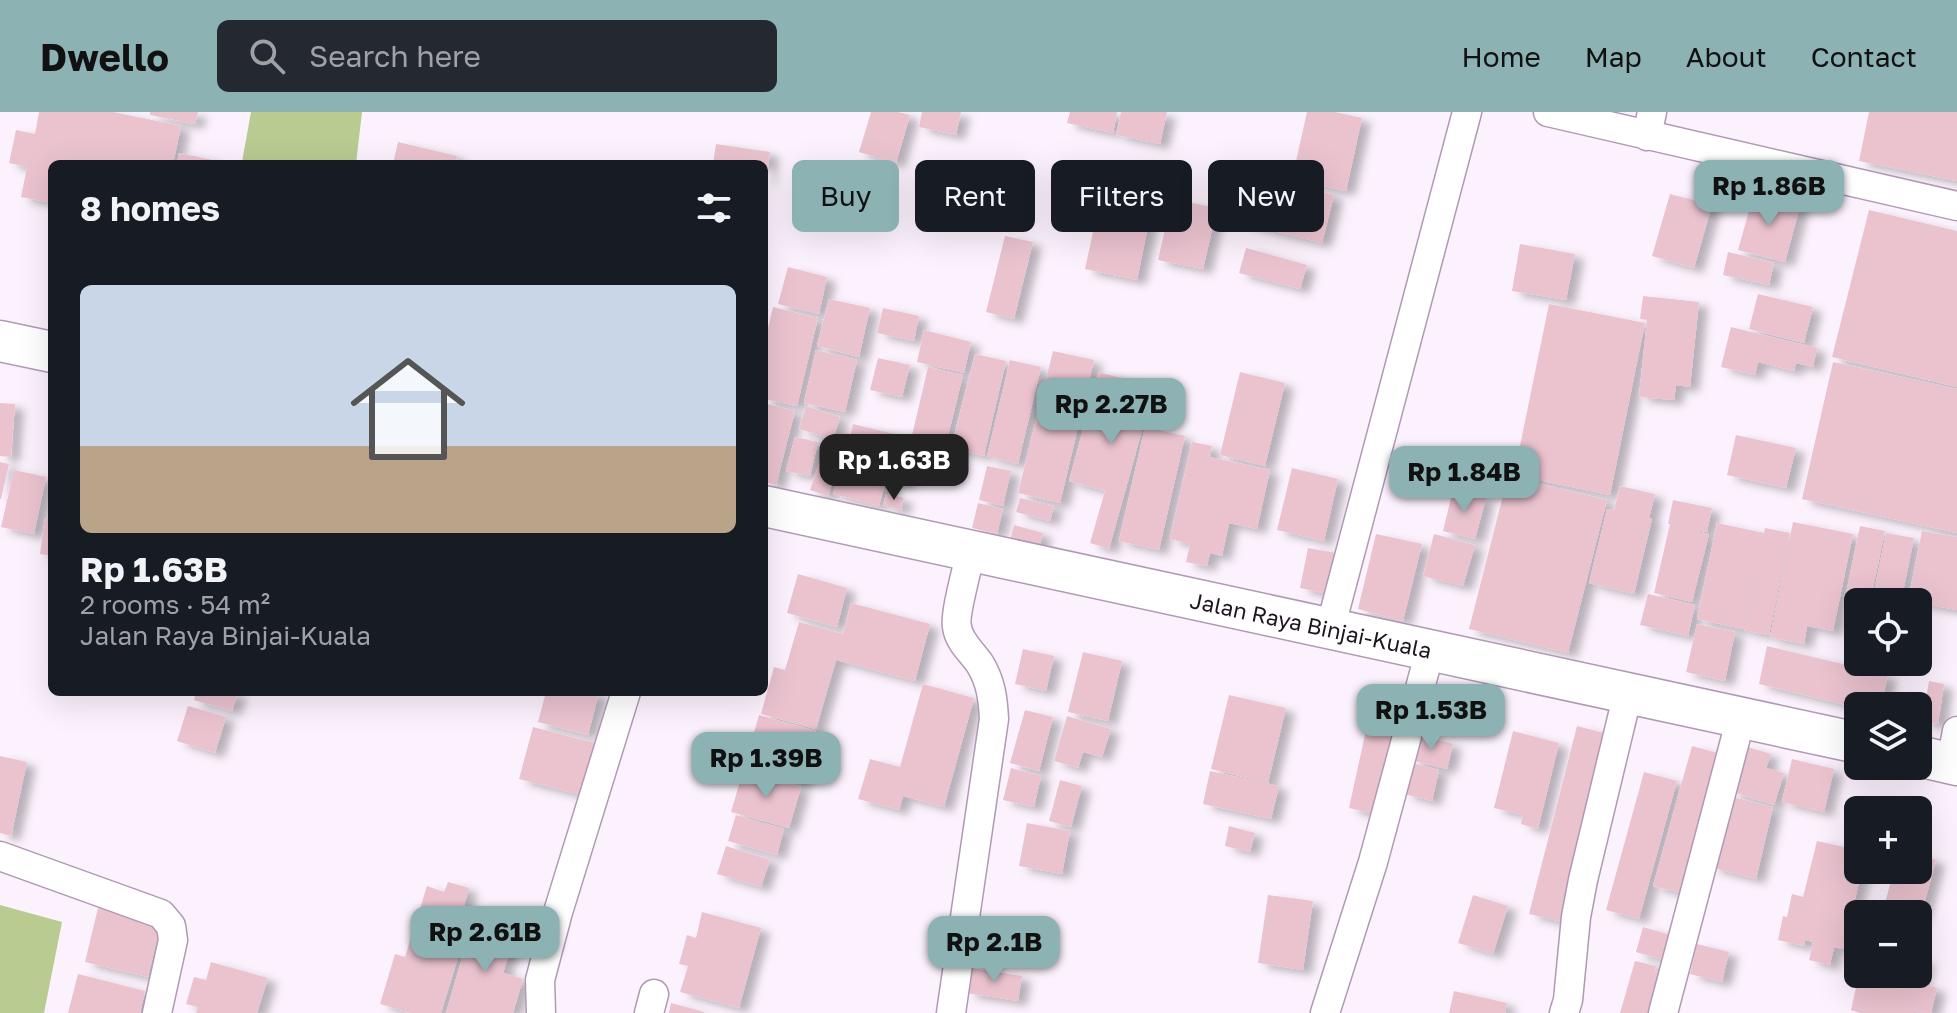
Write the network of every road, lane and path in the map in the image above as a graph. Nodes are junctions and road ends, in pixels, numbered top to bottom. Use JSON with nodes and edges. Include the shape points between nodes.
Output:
{"nodes":[{"id":1,"x":1467,"y":112,"type":"edge"},
{"id":2,"x":1548,"y":112,"type":"edge"},
{"id":3,"x":1649,"y":124,"type":"edge"},
{"id":4,"x":1957,"y":206,"type":"edge"},
{"id":5,"x":0,"y":341,"type":"edge"},
{"id":6,"x":48,"y":351,"type":"edge"},
{"id":7,"x":768,"y":507,"type":"edge"},
{"id":8,"x":971,"y":551,"type":"junction"},
{"id":9,"x":1330,"y":629,"type":"junction"},
{"id":10,"x":1430,"y":651,"type":"junction"},
{"id":11,"x":1628,"y":693,"type":"junction"},
{"id":12,"x":625,"y":696,"type":"edge"},
{"id":13,"x":1741,"y":718,"type":"junction"},
{"id":14,"x":1844,"y":740,"type":"edge"},
{"id":15,"x":0,"y":856,"type":"edge"},
{"id":16,"x":157,"y":1013,"type":"edge"},
{"id":17,"x":541,"y":1013,"type":"edge"},
{"id":18,"x":951,"y":1013,"type":"edge"},
{"id":19,"x":1325,"y":1013,"type":"edge"},
{"id":20,"x":1564,"y":1013,"type":"edge"},
{"id":21,"x":1663,"y":1013,"type":"edge"}],
"edges":[{"from":1,"to":9,"type":"street"},
{"from":2,"to":3,"type":"street"},
{"from":3,"to":4,"type":"street"},
{"from":5,"to":6,"type":"main road"},
{"from":7,"to":8,"type":"main road","name":"Jalan Raya Binjai-Kuala"},
{"from":8,"to":9,"type":"main road","name":"Jalan Raya Binjai-Kuala"},
{"from":8,"to":18,"type":"street","via":[[956,624],[988,678],[994,719]]},
{"from":9,"to":10,"type":"main road","name":"Jalan Raya Binjai-Kuala"},
{"from":10,"to":11,"type":"main road","name":"Jalan Raya Binjai-Kuala"},
{"from":10,"to":19,"type":"street","via":[[1373,862]]},
{"from":11,"to":13,"type":"main road","name":"Jalan Raya Binjai-Kuala"},
{"from":11,"to":20,"type":"street","via":[[1583,880]]},
{"from":12,"to":17,"type":"street","via":[[540,980]]},
{"from":13,"to":14,"type":"main road","name":"Jalan Raya Binjai-Kuala"},
{"from":13,"to":21,"type":"street"},
{"from":15,"to":16,"type":"street","via":[[161,914],[171,926],[173,940]]}]}
